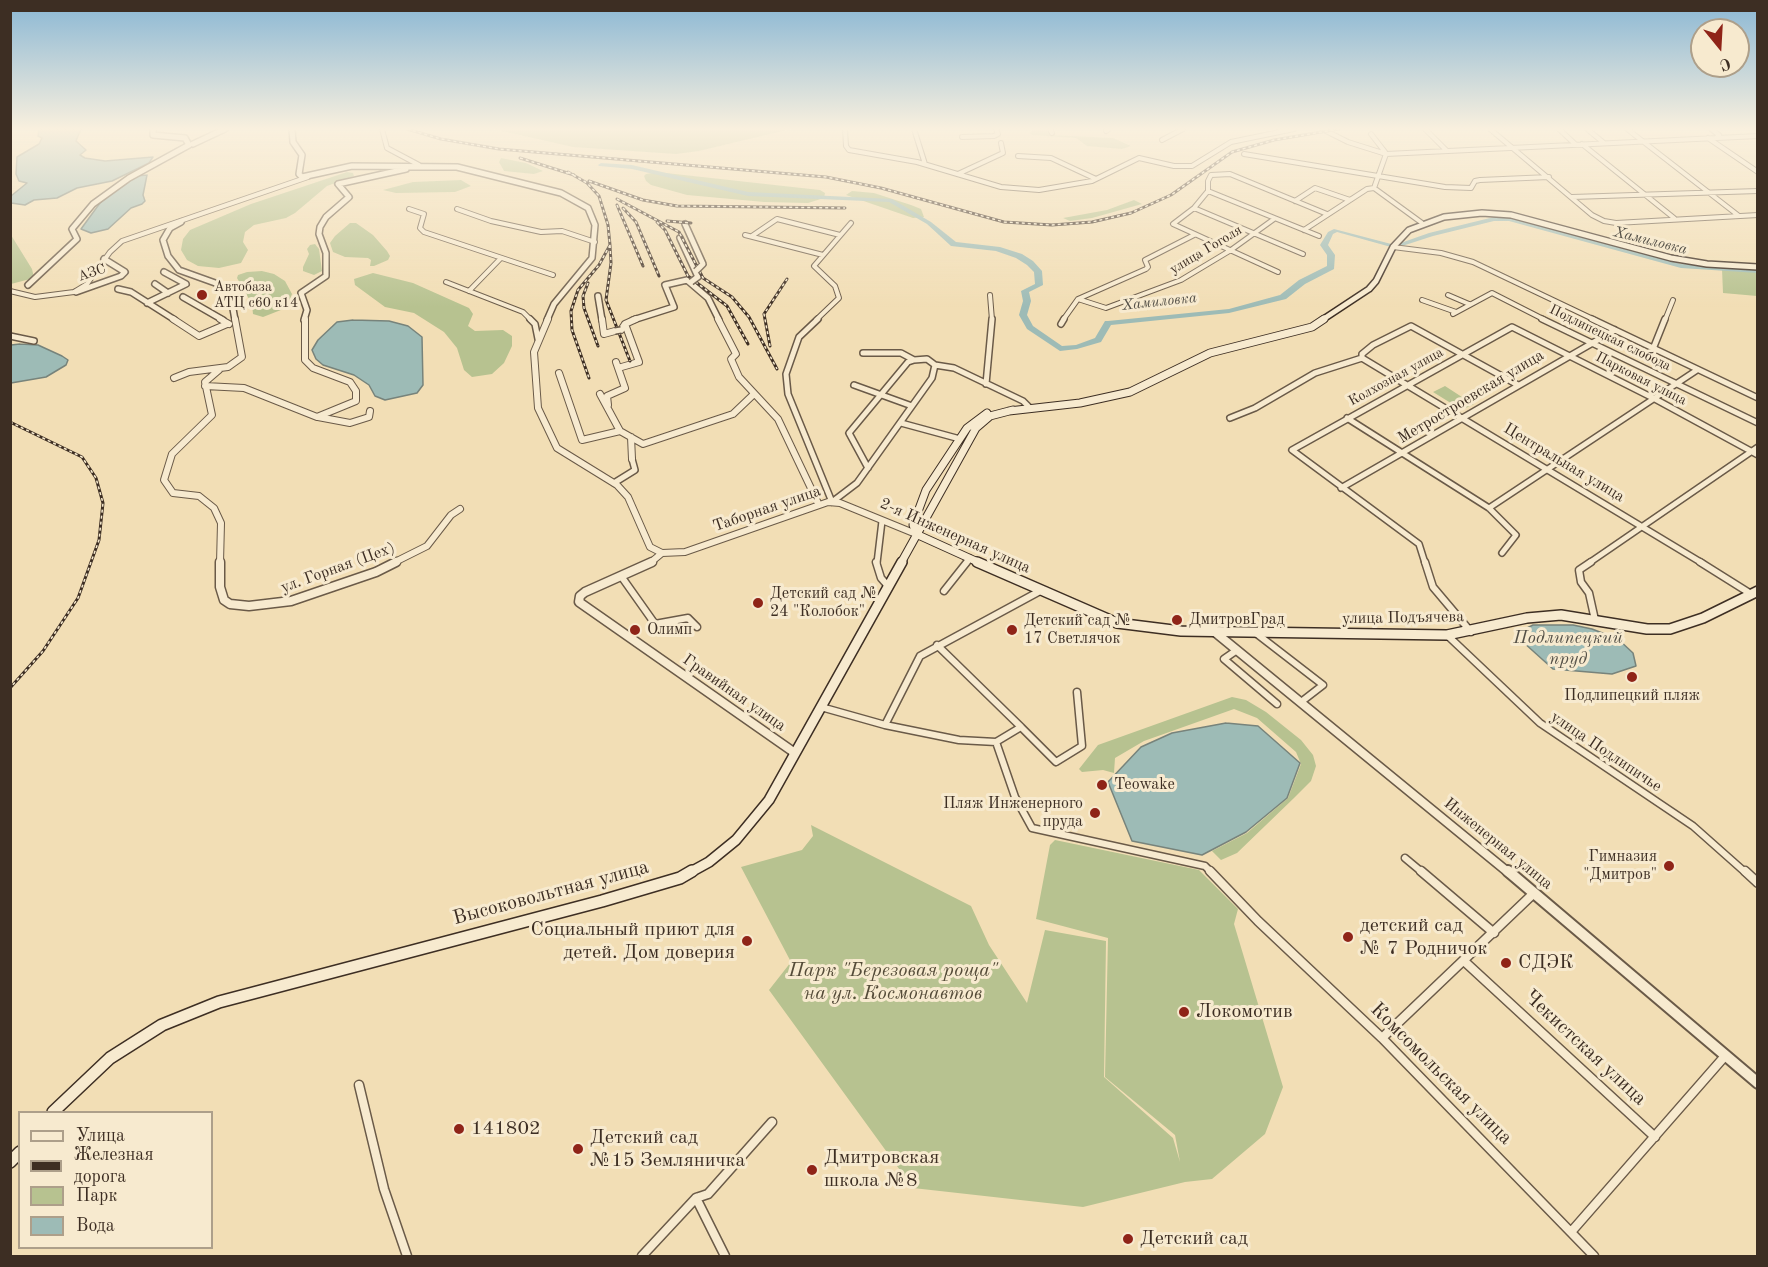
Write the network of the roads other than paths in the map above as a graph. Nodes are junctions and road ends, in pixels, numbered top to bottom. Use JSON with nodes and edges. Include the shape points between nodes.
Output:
{"nodes":[{"id":1,"x":115,"y":188,"type":"edge"},
{"id":2,"x":268,"y":188,"type":"edge"},
{"id":3,"x":272,"y":188,"type":"edge"},
{"id":4,"x":342,"y":188,"type":"edge"},
{"id":5,"x":542,"y":188,"type":"edge"},
{"id":6,"x":1017,"y":188,"type":"edge"},
{"id":7,"x":1057,"y":188,"type":"edge"},
{"id":8,"x":1264,"y":188,"type":"edge"},
{"id":9,"x":1315,"y":188,"type":"edge"},
{"id":10,"x":1315,"y":188,"type":"edge"},
{"id":11,"x":1374,"y":188,"type":"joint"},
{"id":12,"x":1561,"y":188,"type":"edge"},
{"id":13,"x":1636,"y":188,"type":"edge"},
{"id":14,"x":1702,"y":188,"type":"edge"},
{"id":15,"x":1208,"y":191,"type":"joint"},
{"id":16,"x":1758,"y":191,"type":"edge"},
{"id":17,"x":260,"y":192,"type":"junction"},
{"id":18,"x":1708,"y":193,"type":"junction"},
{"id":19,"x":1645,"y":195,"type":"junction"},
{"id":20,"x":1571,"y":197,"type":"junction"},
{"id":21,"x":1350,"y":200,"type":"junction"},
{"id":22,"x":1295,"y":201,"type":"junction"},
{"id":23,"x":1194,"y":208,"type":"junction"},
{"id":24,"x":409,"y":209,"type":"dead end"},
{"id":25,"x":457,"y":209,"type":"dead end"},
{"id":26,"x":1327,"y":214,"type":"junction"},
{"id":27,"x":1758,"y":215,"type":"edge"},
{"id":28,"x":1739,"y":216,"type":"junction"},
{"id":29,"x":1274,"y":219,"type":"junction"},
{"id":30,"x":1675,"y":219,"type":"junction"},
{"id":31,"x":181,"y":222,"type":"junction"},
{"id":32,"x":851,"y":223,"type":"dead end"},
{"id":33,"x":1422,"y":223,"type":"junction"},
{"id":34,"x":685,"y":224,"type":"dead end"},
{"id":35,"x":1304,"y":230,"type":"junction"},
{"id":36,"x":1254,"y":234,"type":"junction"},
{"id":37,"x":745,"y":235,"type":"dead end"},
{"id":38,"x":840,"y":235,"type":"junction"},
{"id":39,"x":1194,"y":235,"type":"junction"},
{"id":40,"x":752,"y":236,"type":"junction"},
{"id":41,"x":1319,"y":236,"type":"dead end"},
{"id":42,"x":680,"y":238,"type":"dead end"},
{"id":43,"x":595,"y":242,"type":"junction"},
{"id":44,"x":1393,"y":247,"type":"junction"},
{"id":45,"x":1231,"y":250,"type":"junction"},
{"id":46,"x":1303,"y":254,"type":"dead end"},
{"id":47,"x":823,"y":255,"type":"junction"},
{"id":48,"x":104,"y":259,"type":"junction"},
{"id":49,"x":500,"y":259,"type":"junction"},
{"id":50,"x":1758,"y":267,"type":"edge"},
{"id":51,"x":697,"y":270,"type":"junction"},
{"id":52,"x":164,"y":272,"type":"dead end"},
{"id":53,"x":1278,"y":272,"type":"dead end"},
{"id":54,"x":553,"y":275,"type":"dead end"},
{"id":55,"x":692,"y":281,"type":"junction"},
{"id":56,"x":446,"y":282,"type":"dead end"},
{"id":57,"x":156,"y":284,"type":"dead end"},
{"id":58,"x":28,"y":285,"type":"dead end"},
{"id":59,"x":118,"y":289,"type":"dead end"},
{"id":60,"x":10,"y":291,"type":"edge"},
{"id":61,"x":76,"y":291,"type":"junction"},
{"id":62,"x":468,"y":291,"type":"junction"},
{"id":63,"x":168,"y":293,"type":"junction"},
{"id":64,"x":990,"y":295,"type":"dead end"},
{"id":65,"x":1448,"y":295,"type":"dead end"},
{"id":66,"x":598,"y":296,"type":"dead end"},
{"id":67,"x":183,"y":297,"type":"dead end"},
{"id":68,"x":1078,"y":299,"type":"junction"},
{"id":69,"x":1422,"y":300,"type":"dead end"},
{"id":70,"x":1673,"y":300,"type":"dead end"},
{"id":71,"x":147,"y":303,"type":"junction"},
{"id":72,"x":1469,"y":304,"type":"junction"},
{"id":73,"x":236,"y":322,"type":"junction"},
{"id":74,"x":227,"y":324,"type":"junction"},
{"id":75,"x":1061,"y":324,"type":"dead end"},
{"id":76,"x":1512,"y":327,"type":"joint"},
{"id":77,"x":620,"y":328,"type":"junction"},
{"id":78,"x":1615,"y":330,"type":"junction"},
{"id":79,"x":10,"y":336,"type":"edge"},
{"id":80,"x":538,"y":339,"type":"junction"},
{"id":81,"x":34,"y":341,"type":"dead end"},
{"id":82,"x":1590,"y":344,"type":"junction"},
{"id":83,"x":1653,"y":348,"type":"junction"},
{"id":84,"x":863,"y":353,"type":"dead end"},
{"id":85,"x":1462,"y":354,"type":"junction"},
{"id":86,"x":1567,"y":356,"type":"junction"},
{"id":87,"x":1362,"y":358,"type":"junction"},
{"id":88,"x":914,"y":360,"type":"junction"},
{"id":89,"x":935,"y":365,"type":"junction"},
{"id":90,"x":219,"y":370,"type":"junction"},
{"id":91,"x":1698,"y":370,"type":"junction"},
{"id":92,"x":560,"y":373,"type":"dead end"},
{"id":93,"x":174,"y":378,"type":"dead end"},
{"id":94,"x":1676,"y":383,"type":"junction"},
{"id":95,"x":986,"y":384,"type":"junction"},
{"id":96,"x":854,"y":385,"type":"dead end"},
{"id":97,"x":1408,"y":385,"type":"junction"},
{"id":98,"x":1518,"y":385,"type":"junction"},
{"id":99,"x":205,"y":386,"type":"junction"},
{"id":100,"x":754,"y":393,"type":"junction"},
{"id":101,"x":600,"y":394,"type":"dead end"},
{"id":102,"x":880,"y":395,"type":"junction"},
{"id":103,"x":1758,"y":398,"type":"edge"},
{"id":104,"x":1655,"y":399,"type":"junction"},
{"id":105,"x":912,"y":406,"type":"junction"},
{"id":106,"x":1030,"y":408,"type":"junction"},
{"id":107,"x":1013,"y":410,"type":"junction"},
{"id":108,"x":370,"y":411,"type":"dead end"},
{"id":109,"x":609,"y":412,"type":"junction"},
{"id":110,"x":316,"y":417,"type":"junction"},
{"id":111,"x":1230,"y":418,"type":"dead end"},
{"id":112,"x":1347,"y":418,"type":"junction"},
{"id":113,"x":1461,"y":418,"type":"junction"},
{"id":114,"x":901,"y":423,"type":"junction"},
{"id":115,"x":1758,"y":423,"type":"edge"},
{"id":116,"x":620,"y":431,"type":"junction"},
{"id":117,"x":631,"y":437,"type":"junction"},
{"id":118,"x":960,"y":439,"type":"junction"},
{"id":119,"x":1758,"y":447,"type":"edge"},
{"id":120,"x":1749,"y":451,"type":"junction"},
{"id":121,"x":1403,"y":454,"type":"junction"},
{"id":122,"x":1758,"y":455,"type":"edge"},
{"id":123,"x":632,"y":459,"type":"joint"},
{"id":124,"x":868,"y":468,"type":"junction"},
{"id":125,"x":1546,"y":468,"type":"junction"},
{"id":126,"x":614,"y":483,"type":"junction"},
{"id":127,"x":1341,"y":488,"type":"junction"},
{"id":128,"x":832,"y":501,"type":"junction"},
{"id":129,"x":818,"y":503,"type":"junction"},
{"id":130,"x":1489,"y":508,"type":"junction"},
{"id":131,"x":460,"y":509,"type":"dead end"},
{"id":132,"x":882,"y":521,"type":"junction"},
{"id":133,"x":1643,"y":526,"type":"junction"},
{"id":134,"x":916,"y":534,"type":"junction"},
{"id":135,"x":662,"y":553,"type":"junction"},
{"id":136,"x":1502,"y":553,"type":"dead end"},
{"id":137,"x":970,"y":558,"type":"junction"},
{"id":138,"x":621,"y":576,"type":"junction"},
{"id":139,"x":888,"y":586,"type":"junction"},
{"id":140,"x":944,"y":591,"type":"dead end"},
{"id":141,"x":1040,"y":591,"type":"junction"},
{"id":142,"x":585,"y":592,"type":"joint"},
{"id":143,"x":1755,"y":594,"type":"edge"},
{"id":144,"x":1595,"y":621,"type":"junction"},
{"id":145,"x":698,"y":627,"type":"dead end"},
{"id":146,"x":1471,"y":632,"type":"junction"},
{"id":147,"x":1216,"y":633,"type":"junction"},
{"id":148,"x":1257,"y":634,"type":"junction"},
{"id":149,"x":1447,"y":635,"type":"junction"},
{"id":150,"x":937,"y":645,"type":"junction"},
{"id":151,"x":1237,"y":650,"type":"junction"},
{"id":152,"x":1077,"y":692,"type":"dead end"},
{"id":153,"x":1301,"y":702,"type":"junction"},
{"id":154,"x":1277,"y":704,"type":"dead end"},
{"id":155,"x":821,"y":707,"type":"junction"},
{"id":156,"x":885,"y":725,"type":"junction"},
{"id":157,"x":1020,"y":727,"type":"junction"},
{"id":158,"x":996,"y":742,"type":"junction"},
{"id":159,"x":795,"y":753,"type":"junction"},
{"id":160,"x":1405,"y":858,"type":"dead end"},
{"id":161,"x":1758,"y":882,"type":"edge"},
{"id":162,"x":1534,"y":893,"type":"junction"},
{"id":163,"x":1494,"y":933,"type":"junction"},
{"id":164,"x":1464,"y":962,"type":"junction"},
{"id":165,"x":1382,"y":1038,"type":"junction"},
{"id":166,"x":1725,"y":1056,"type":"junction"},
{"id":167,"x":1758,"y":1083,"type":"edge"},
{"id":168,"x":359,"y":1085,"type":"dead end"},
{"id":169,"x":55,"y":1111,"type":"edge"},
{"id":170,"x":772,"y":1122,"type":"dead end"},
{"id":171,"x":1655,"y":1137,"type":"junction"},
{"id":172,"x":696,"y":1198,"type":"junction"},
{"id":173,"x":1571,"y":1232,"type":"junction"},
{"id":174,"x":407,"y":1257,"type":"edge"},
{"id":175,"x":642,"y":1257,"type":"edge"},
{"id":176,"x":725,"y":1257,"type":"edge"},
{"id":177,"x":1594,"y":1257,"type":"edge"}],
"edges":[{"from":1,"to":58,"type":"street","via":[[93,204],[72,229],[77,239]]},
{"from":2,"to":17,"type":"street"},
{"from":3,"to":17,"type":"street"},
{"from":4,"to":110,"type":"street","via":[[349,198],[328,214],[320,227],[326,276],[301,293],[307,313],[303,352],[313,368],[350,382],[357,397],[352,403]]},
{"from":5,"to":43,"type":"street","via":[[583,203],[592,213]]},
{"from":6,"to":7,"type":"street"},
{"from":8,"to":22,"type":"street"},
{"from":9,"to":21,"type":"street"},
{"from":10,"to":22,"type":"street"},
{"from":11,"to":21,"type":"street"},
{"from":11,"to":33,"type":"street"},
{"from":12,"to":20,"type":"street"},
{"from":13,"to":19,"type":"street"},
{"from":14,"to":18,"type":"street"},
{"from":15,"to":23,"type":"street"},
{"from":15,"to":29,"type":"street"},
{"from":16,"to":18,"type":"street"},
{"from":17,"to":31,"type":"street"},
{"from":18,"to":19,"type":"street"},
{"from":18,"to":28,"type":"street"},
{"from":19,"to":20,"type":"street"},
{"from":19,"to":30,"type":"street"},
{"from":20,"to":30,"type":"street","via":[[1592,215],[1611,222]]},
{"from":21,"to":26,"type":"street"},
{"from":22,"to":26,"type":"street"},
{"from":23,"to":36,"type":"street"},
{"from":23,"to":39,"type":"street","via":[[1173,224]]},
{"from":24,"to":49,"type":"street","via":[[424,214],[420,228],[424,232]]},
{"from":25,"to":43,"type":"street","via":[[486,220],[541,232],[562,231]]},
{"from":26,"to":35,"type":"street"},
{"from":27,"to":28,"type":"street"},
{"from":28,"to":30,"type":"street"},
{"from":29,"to":35,"type":"street"},
{"from":29,"to":36,"type":"street","name":"улица Гоголя"},
{"from":31,"to":48,"type":"street","via":[[122,241]]},
{"from":31,"to":73,"type":"street","via":[[163,240],[168,256],[180,270],[226,288]]},
{"from":32,"to":38,"type":"street"},
{"from":33,"to":44,"type":"main road"},
{"from":33,"to":50,"type":"main road","via":[[1471,214],[1511,215],[1671,258]]},
{"from":34,"to":51,"type":"street","via":[[703,264]]},
{"from":35,"to":41,"type":"street"},
{"from":36,"to":45,"type":"street","name":"улица Гоголя"},
{"from":36,"to":46,"type":"street"},
{"from":37,"to":40,"type":"street"},
{"from":38,"to":40,"type":"street","via":[[774,219]]},
{"from":38,"to":47,"type":"street"},
{"from":39,"to":45,"type":"street"},
{"from":39,"to":68,"type":"street","via":[[1145,260],[1146,269]]},
{"from":40,"to":47,"type":"street"},
{"from":42,"to":51,"type":"street"},
{"from":43,"to":80,"type":"street","via":[[589,264],[554,304]]},
{"from":44,"to":78,"type":"street","via":[[1448,254],[1473,262]]},
{"from":44,"to":106,"type":"main road","via":[[1369,289],[1312,327],[1210,354],[1130,392]]},
{"from":45,"to":53,"type":"street"},
{"from":45,"to":68,"type":"street","name":"улица Гоголя","via":[[1181,280],[1106,308]]},
{"from":47,"to":128,"type":"street","via":[[814,266],[835,286],[839,298],[804,330],[786,374],[788,393],[803,435]]},
{"from":48,"to":61,"type":"street","via":[[87,284]]},
{"from":48,"to":61,"type":"street","name":"АЗС","via":[[125,272]]},
{"from":49,"to":54,"type":"street"},
{"from":49,"to":62,"type":"street"},
{"from":51,"to":55,"type":"street","via":[[698,277]]},
{"from":52,"to":63,"type":"street","via":[[186,284]]},
{"from":55,"to":77,"type":"street","via":[[665,285],[674,308],[649,313]]},
{"from":55,"to":100,"type":"street","via":[[708,298],[736,354],[731,359],[739,377]]},
{"from":56,"to":62,"type":"street"},
{"from":57,"to":63,"type":"street"},
{"from":59,"to":71,"type":"street"},
{"from":60,"to":61,"type":"street","via":[[46,297]]},
{"from":62,"to":80,"type":"street","via":[[523,312],[535,324]]},
{"from":63,"to":71,"type":"street"},
{"from":64,"to":95,"type":"street","via":[[992,325]]},
{"from":65,"to":72,"type":"street"},
{"from":66,"to":77,"type":"street","via":[[604,334]]},
{"from":67,"to":74,"type":"street"},
{"from":68,"to":75,"type":"street"},
{"from":69,"to":72,"type":"street","name":"Подлипецкая слобода","via":[[1454,313]]},
{"from":70,"to":83,"type":"street"},
{"from":71,"to":74,"type":"street","via":[[199,336]]},
{"from":72,"to":82,"type":"street","name":"Подлипецкая слобода","via":[[1492,292]]},
{"from":73,"to":74,"type":"street"},
{"from":73,"to":90,"type":"street","via":[[242,357]]},
{"from":76,"to":85,"type":"street","name":"Колхозная улица"},
{"from":76,"to":86,"type":"street","name":"Парковая улица"},
{"from":77,"to":109,"type":"street","via":[[639,362],[617,365],[625,388],[607,396]]},
{"from":78,"to":82,"type":"street","name":"Метростроевская улица"},
{"from":78,"to":83,"type":"street"},
{"from":79,"to":81,"type":"street"},
{"from":80,"to":126,"type":"street","via":[[533,368],[538,408],[546,428],[565,455]]},
{"from":82,"to":86,"type":"street","name":"Метростроевская улица"},
{"from":82,"to":94,"type":"street","name":"Подлипецкая слобода"},
{"from":83,"to":91,"type":"street"},
{"from":84,"to":88,"type":"street","via":[[901,353]]},
{"from":85,"to":87,"type":"street","via":[[1411,326],[1373,345]]},
{"from":85,"to":97,"type":"street","name":"Колхозная улица"},
{"from":85,"to":98,"type":"street"},
{"from":86,"to":98,"type":"street","name":"Метростроевская улица"},
{"from":86,"to":104,"type":"street","name":"Парковая улица"},
{"from":87,"to":97,"type":"street","name":"Центральная улица"},
{"from":87,"to":111,"type":"street","via":[[1315,373]]},
{"from":88,"to":89,"type":"street","via":[[927,359]]},
{"from":88,"to":102,"type":"street"},
{"from":89,"to":95,"type":"street","via":[[954,368]]},
{"from":89,"to":105,"type":"street","name":"Таборная улица","via":[[932,378]]},
{"from":90,"to":93,"type":"street","via":[[189,372]]},
{"from":90,"to":99,"type":"street"},
{"from":91,"to":94,"type":"street"},
{"from":91,"to":103,"type":"street"},
{"from":92,"to":116,"type":"street","via":[[582,440]]},
{"from":94,"to":104,"type":"street"},
{"from":94,"to":115,"type":"street","name":"Подлипецкая слобода"},
{"from":95,"to":106,"type":"street"},
{"from":96,"to":102,"type":"street"},
{"from":97,"to":112,"type":"street","name":"Колхозная улица"},
{"from":97,"to":113,"type":"street","name":"Центральная улица"},
{"from":98,"to":113,"type":"street","name":"Метростроевская улица"},
{"from":99,"to":110,"type":"street","via":[[244,388]]},
{"from":99,"to":131,"type":"street","name":"ул. Горная (Цех)","via":[[212,415],[172,454],[164,480],[173,493],[199,496],[214,508],[221,523],[220,587],[224,600],[230,604],[291,601],[376,572],[427,546]]},
{"from":100,"to":117,"type":"street","via":[[733,414],[710,423],[643,444]]},
{"from":100,"to":129,"type":"street","via":[[778,419]]},
{"from":101,"to":109,"type":"street"},
{"from":102,"to":105,"type":"street"},
{"from":102,"to":124,"type":"street","via":[[849,433]]},
{"from":104,"to":120,"type":"street","name":"Парковая улица"},
{"from":104,"to":125,"type":"street"},
{"from":105,"to":114,"type":"street","name":"Таборная улица"},
{"from":106,"to":107,"type":"main road"},
{"from":107,"to":118,"type":"main road","name":"Высоковольтная улица","via":[[977,418]]},
{"from":107,"to":134,"type":"main road","name":"Высоковольтная улица","via":[[990,417],[976,428]]},
{"from":108,"to":110,"type":"street","via":[[369,417],[350,423]]},
{"from":109,"to":116,"type":"street"},
{"from":112,"to":121,"type":"street"},
{"from":112,"to":127,"type":"street","name":"Колхозная улица","via":[[1292,450]]},
{"from":113,"to":121,"type":"street","name":"Метростроевская улица"},
{"from":113,"to":125,"type":"street","name":"Центральная улица"},
{"from":114,"to":118,"type":"street"},
{"from":114,"to":124,"type":"street","name":"Таборная улица"},
{"from":116,"to":117,"type":"street"},
{"from":117,"to":123,"type":"street"},
{"from":118,"to":134,"type":"main road","name":"Высоковольтная улица","via":[[917,510]]},
{"from":119,"to":120,"type":"street"},
{"from":120,"to":122,"type":"street","name":"Парковая улица"},
{"from":120,"to":133,"type":"street"},
{"from":121,"to":127,"type":"street","name":"Метростроевская улица"},
{"from":121,"to":130,"type":"street"},
{"from":123,"to":126,"type":"street","via":[[634,470]]},
{"from":124,"to":128,"type":"street","name":"Таборная улица"},
{"from":125,"to":130,"type":"street"},
{"from":125,"to":133,"type":"street","name":"Центральная улица"},
{"from":126,"to":135,"type":"street","via":[[628,497],[650,548]]},
{"from":127,"to":146,"type":"street","via":[[1419,544],[1433,587]]},
{"from":128,"to":129,"type":"street","name":"Таборная улица"},
{"from":128,"to":132,"type":"street","name":"2-я Инженерная улица"},
{"from":129,"to":135,"type":"street","name":"Таборная улица","via":[[698,549]]},
{"from":130,"to":136,"type":"street","via":[[1516,535]]},
{"from":132,"to":134,"type":"street","name":"2-я Инженерная улица"},
{"from":132,"to":139,"type":"street","via":[[876,560],[881,578]]},
{"from":133,"to":143,"type":"street","name":"Центральная улица"},
{"from":133,"to":144,"type":"street","via":[[1579,570]]},
{"from":134,"to":137,"type":"main road","name":"2-я Инженерная улица"},
{"from":134,"to":139,"type":"main road","name":"Высоковольтная улица"},
{"from":135,"to":138,"type":"street","name":"Таборная улица","via":[[648,565]]},
{"from":137,"to":140,"type":"street"},
{"from":137,"to":141,"type":"main road","name":"2-я Инженерная улица"},
{"from":138,"to":142,"type":"street","name":"Таборная улица"},
{"from":138,"to":145,"type":"street","via":[[655,624],[687,618]]},
{"from":139,"to":155,"type":"main road","name":"Высоковольтная улица"},
{"from":141,"to":147,"type":"main road","name":"2-я Инженерная улица","via":[[1118,623]]},
{"from":141,"to":150,"type":"street"},
{"from":142,"to":159,"type":"street","name":"Гравийная улица","via":[[579,599],[582,605]]},
{"from":143,"to":144,"type":"main road","name":"улица Подъячева","via":[[1670,629]]},
{"from":144,"to":146,"type":"main road","name":"улица Подъячева","via":[[1561,615],[1527,618]]},
{"from":146,"to":149,"type":"main road","name":"улица Подъячева"},
{"from":147,"to":148,"type":"main road","name":"улица Подъячева"},
{"from":147,"to":151,"type":"street","name":"Инженерная улица"},
{"from":148,"to":149,"type":"main road","name":"улица Подъячева"},
{"from":148,"to":153,"type":"street","via":[[1323,685]]},
{"from":149,"to":161,"type":"street","name":"улица Подлипичье","via":[[1540,723],[1693,826]]},
{"from":150,"to":156,"type":"street","via":[[920,656]]},
{"from":150,"to":157,"type":"street"},
{"from":151,"to":153,"type":"street","name":"Инженерная улица"},
{"from":151,"to":154,"type":"street","via":[[1224,659]]},
{"from":152,"to":157,"type":"street","via":[[1082,746],[1056,762]]},
{"from":153,"to":162,"type":"street","name":"Инженерная улица"},
{"from":155,"to":156,"type":"street"},
{"from":155,"to":159,"type":"main road","name":"Высоковольтная улица"},
{"from":156,"to":158,"type":"street","via":[[959,740]]},
{"from":157,"to":158,"type":"street"},
{"from":158,"to":165,"type":"street","name":"Комсомольская улица","via":[[1015,797],[1032,828],[1205,866]]},
{"from":159,"to":169,"type":"main road","name":"Высоковольтная улица","via":[[769,800],[736,840],[709,862],[680,878],[219,1002],[162,1025],[110,1058]]},
{"from":160,"to":163,"type":"street"},
{"from":162,"to":163,"type":"street"},
{"from":162,"to":166,"type":"street","name":"Инженерная улица"},
{"from":163,"to":164,"type":"street"},
{"from":164,"to":165,"type":"street"},
{"from":164,"to":171,"type":"street","name":"Чекистская улица"},
{"from":165,"to":173,"type":"street","name":"Комсомольская улица"},
{"from":166,"to":167,"type":"street","name":"Инженерная улица"},
{"from":166,"to":171,"type":"street"},
{"from":168,"to":174,"type":"street","via":[[384,1189]]},
{"from":170,"to":172,"type":"street","via":[[708,1194]]},
{"from":171,"to":173,"type":"street"},
{"from":172,"to":175,"type":"street"},
{"from":172,"to":176,"type":"street"},
{"from":173,"to":177,"type":"street","name":"Комсомольская улица"}]}
